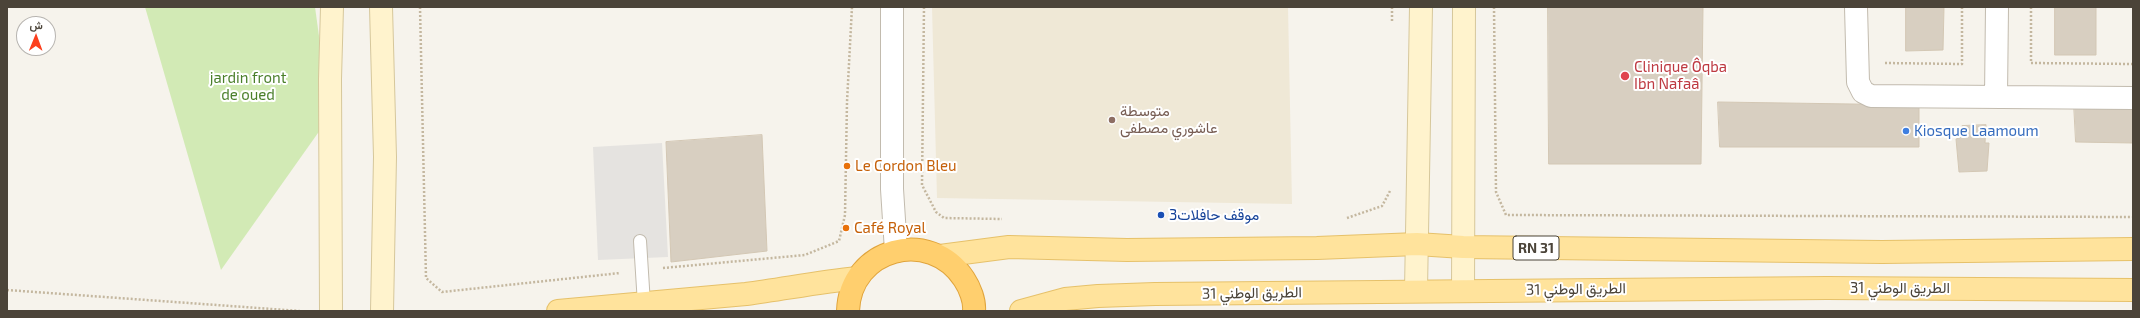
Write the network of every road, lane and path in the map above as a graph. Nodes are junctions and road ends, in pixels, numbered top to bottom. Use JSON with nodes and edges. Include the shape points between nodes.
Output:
{"nodes":[{"id":1,"x":332,"y":7,"type":"edge"},
{"id":2,"x":381,"y":7,"type":"edge"},
{"id":3,"x":420,"y":7,"type":"edge"},
{"id":4,"x":852,"y":7,"type":"edge"},
{"id":5,"x":892,"y":7,"type":"edge"},
{"id":6,"x":924,"y":7,"type":"edge"},
{"id":7,"x":1392,"y":7,"type":"edge"},
{"id":8,"x":1421,"y":7,"type":"edge"},
{"id":9,"x":1464,"y":7,"type":"edge"},
{"id":10,"x":1494,"y":7,"type":"edge"},
{"id":11,"x":1856,"y":7,"type":"edge"},
{"id":12,"x":1962,"y":7,"type":"edge"},
{"id":13,"x":1997,"y":7,"type":"edge"},
{"id":14,"x":2031,"y":7,"type":"edge"},
{"id":15,"x":1392,"y":30,"type":"dead end"},
{"id":16,"x":1884,"y":57,"type":"dead end"},
{"id":17,"x":2133,"y":64,"type":"edge"},
{"id":18,"x":1996,"y":97,"type":"junction"},
{"id":19,"x":2133,"y":98,"type":"edge"},
{"id":20,"x":1391,"y":190,"type":"dead end"},
{"id":21,"x":2133,"y":217,"type":"edge"},
{"id":22,"x":1006,"y":220,"type":"dead end"},
{"id":23,"x":1341,"y":220,"type":"dead end"},
{"id":24,"x":640,"y":241,"type":"dead end"},
{"id":25,"x":1417,"y":244,"type":"junction"},
{"id":26,"x":1463,"y":247,"type":"junction"},
{"id":27,"x":2133,"y":249,"type":"edge"},
{"id":28,"x":896,"y":251,"type":"junction"},
{"id":29,"x":940,"y":256,"type":"junction"},
{"id":30,"x":2133,"y":257,"type":"edge"},
{"id":31,"x":642,"y":270,"type":"junction"},
{"id":32,"x":857,"y":278,"type":"junction"},
{"id":33,"x":7,"y":290,"type":"edge"},
{"id":34,"x":1416,"y":290,"type":"junction"},
{"id":35,"x":2133,"y":290,"type":"edge"},
{"id":36,"x":1463,"y":291,"type":"junction"},
{"id":37,"x":644,"y":304,"type":"junction"},
{"id":38,"x":300,"y":311,"type":"edge"},
{"id":39,"x":331,"y":311,"type":"edge"},
{"id":40,"x":382,"y":311,"type":"edge"},
{"id":41,"x":558,"y":311,"type":"edge"},
{"id":42,"x":848,"y":311,"type":"edge"},
{"id":43,"x":974,"y":311,"type":"edge"},
{"id":44,"x":1021,"y":311,"type":"edge"}],
"edges":[{"from":1,"to":39,"type":"main road"},
{"from":2,"to":40,"type":"main road","via":[[385,157]]},
{"from":3,"to":31,"type":"path","via":[[426,278],[442,292]]},
{"from":4,"to":31,"type":"path","via":[[845,215],[839,241],[804,255]]},
{"from":5,"to":28,"type":"street","via":[[892,189]]},
{"from":6,"to":22,"type":"path","via":[[922,185],[936,212],[944,218]]},
{"from":7,"to":15,"type":"path"},
{"from":8,"to":25,"type":"main road"},
{"from":9,"to":26,"type":"main road"},
{"from":10,"to":21,"type":"path","via":[[1496,192],[1506,214]]},
{"from":11,"to":18,"type":"street","via":[[1858,82],[1863,92],[1872,96]]},
{"from":12,"to":16,"type":"path","via":[[1962,64],[1884,64]]},
{"from":13,"to":18,"type":"street"},
{"from":14,"to":17,"type":"path","via":[[2031,62]]},
{"from":18,"to":19,"type":"street"},
{"from":20,"to":23,"type":"path","via":[[1382,206]]},
{"from":24,"to":31,"type":"lane"},
{"from":25,"to":26,"type":"main road","number":"RN 31"},
{"from":25,"to":29,"type":"main road","number":"RN 31","via":[[1127,250],[1009,248]]},
{"from":25,"to":34,"type":"main road"},
{"from":26,"to":27,"type":"main road","number":"RN 31","via":[[1882,252]]},
{"from":26,"to":36,"type":"main road"},
{"from":27,"to":30,"type":"lane"},
{"from":28,"to":29,"type":"highway","via":[[923,250]]},
{"from":28,"to":32,"type":"highway","via":[[872,262]]},
{"from":29,"to":43,"type":"highway","via":[[957,269],[969,287]]},
{"from":31,"to":37,"type":"lane"},
{"from":32,"to":37,"type":"main road","via":[[776,290]]},
{"from":32,"to":42,"type":"highway","via":[[849,299]]},
{"from":33,"to":38,"type":"path"},
{"from":34,"to":36,"type":"main road","name":"الطريق الوطني 31"},
{"from":34,"to":44,"type":"main road","name":"الطريق الوطني 31","via":[[1098,296],[1066,299]]},
{"from":35,"to":36,"type":"main road","name":"الطريق الوطني 31","via":[[1827,288]]},
{"from":37,"to":41,"type":"main road"}]}
